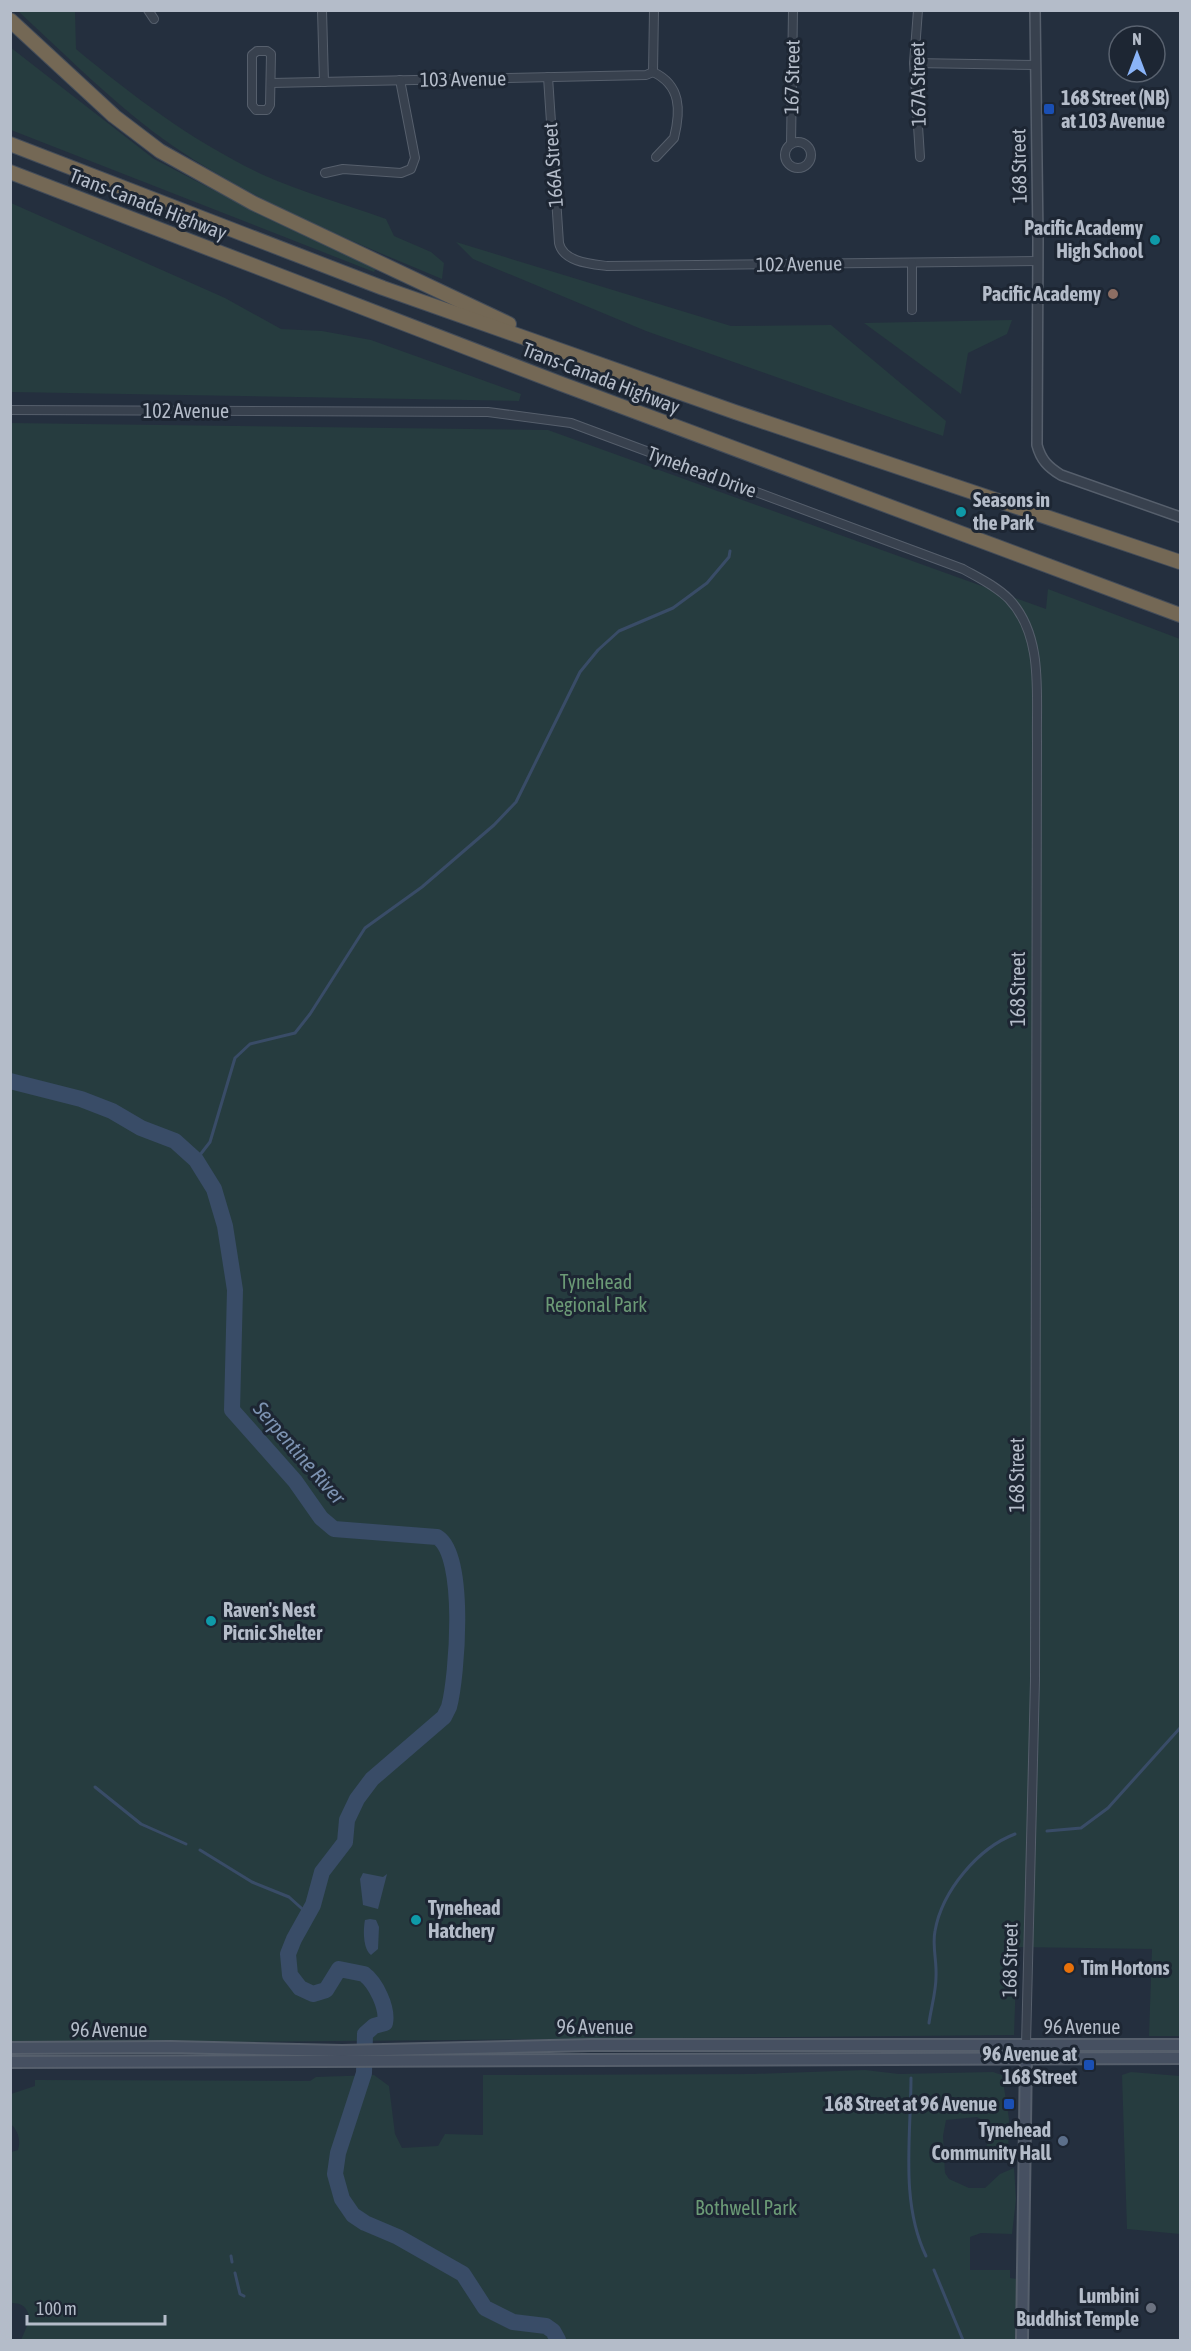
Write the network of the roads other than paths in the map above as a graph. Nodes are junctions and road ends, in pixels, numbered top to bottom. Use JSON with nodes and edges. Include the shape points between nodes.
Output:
{"nodes":[{"id":1,"x":148,"y":10,"type":"edge"},
{"id":2,"x":322,"y":10,"type":"edge"},
{"id":3,"x":654,"y":10,"type":"edge"},
{"id":4,"x":793,"y":10,"type":"edge"},
{"id":5,"x":918,"y":10,"type":"edge"},
{"id":6,"x":1035,"y":10,"type":"edge"},
{"id":7,"x":154,"y":19,"type":"dead end"},
{"id":8,"x":13,"y":21,"type":"edge"},
{"id":9,"x":914,"y":63,"type":"junction"},
{"id":10,"x":1035,"y":65,"type":"junction"},
{"id":11,"x":653,"y":72,"type":"junction"},
{"id":12,"x":548,"y":77,"type":"junction"},
{"id":13,"x":400,"y":80,"type":"junction"},
{"id":14,"x":324,"y":82,"type":"junction"},
{"id":15,"x":271,"y":83,"type":"junction"},
{"id":16,"x":10,"y":144,"type":"edge"},
{"id":17,"x":791,"y":144,"type":"dead end"},
{"id":18,"x":656,"y":157,"type":"dead end"},
{"id":19,"x":920,"y":157,"type":"dead end"},
{"id":20,"x":10,"y":173,"type":"edge"},
{"id":21,"x":325,"y":173,"type":"dead end"},
{"id":22,"x":563,"y":252,"type":"joint"},
{"id":23,"x":1038,"y":261,"type":"junction"},
{"id":24,"x":912,"y":262,"type":"junction"},
{"id":25,"x":912,"y":310,"type":"dead end"},
{"id":26,"x":567,"y":353,"type":"junction"},
{"id":27,"x":10,"y":410,"type":"edge"},
{"id":28,"x":362,"y":412,"type":"joint"},
{"id":29,"x":1180,"y":517,"type":"edge"},
{"id":30,"x":1180,"y":562,"type":"edge"},
{"id":31,"x":1019,"y":612,"type":"joint"},
{"id":32,"x":1180,"y":615,"type":"edge"},
{"id":33,"x":1026,"y":2045,"type":"junction"},
{"id":34,"x":1180,"y":2045,"type":"edge"},
{"id":35,"x":10,"y":2048,"type":"edge"},
{"id":36,"x":341,"y":2056,"type":"junction"},
{"id":37,"x":382,"y":2056,"type":"junction"},
{"id":38,"x":1026,"y":2058,"type":"junction"},
{"id":39,"x":1180,"y":2058,"type":"edge"},
{"id":40,"x":10,"y":2062,"type":"edge"},
{"id":41,"x":1022,"y":2340,"type":"edge"}],
"edges":[{"from":1,"to":7,"type":"street"},
{"from":2,"to":14,"type":"street"},
{"from":3,"to":11,"type":"street"},
{"from":4,"to":17,"type":"street","name":"167 Street"},
{"from":5,"to":9,"type":"street","name":"167A Street"},
{"from":6,"to":10,"type":"street","name":"168 Street"},
{"from":8,"to":26,"type":"highway","via":[[106,109],[160,151],[253,203]]},
{"from":9,"to":10,"type":"street"},
{"from":9,"to":19,"type":"street","name":"167A Street"},
{"from":10,"to":23,"type":"street","name":"168 Street"},
{"from":11,"to":12,"type":"street","name":"103 Avenue"},
{"from":11,"to":18,"type":"street","via":[[671,83],[676,99],[674,138]]},
{"from":12,"to":13,"type":"street","name":"103 Avenue"},
{"from":12,"to":22,"type":"street","name":"166A Street","via":[[559,243]]},
{"from":13,"to":14,"type":"street","name":"103 Avenue"},
{"from":13,"to":21,"type":"street","via":[[416,158],[411,169],[401,173],[343,169]]},
{"from":14,"to":15,"type":"street","name":"103 Avenue"},
{"from":15,"to":15,"type":"street","via":[[271,54],[257,51],[252,56],[252,105],[256,110],[269,108]]},
{"from":16,"to":26,"type":"highway","name":"Trans-Canada Highway","via":[[383,288]]},
{"from":20,"to":32,"type":"highway","name":"Trans-Canada Highway"},
{"from":22,"to":24,"type":"street","name":"102 Avenue","via":[[607,266]]},
{"from":23,"to":24,"type":"street","name":"102 Avenue"},
{"from":23,"to":29,"type":"street","name":"168 Street","via":[[1036,445],[1045,463],[1061,476]]},
{"from":24,"to":25,"type":"street"},
{"from":26,"to":30,"type":"highway","name":"Trans-Canada Highway"},
{"from":27,"to":28,"type":"street","name":"102 Avenue"},
{"from":28,"to":31,"type":"street","name":"Tynehead Drive","via":[[488,412],[571,423],[963,569],[993,586]]},
{"from":31,"to":33,"type":"street","name":"168 Street","via":[[1034,650],[1037,741],[1035,1680]]},
{"from":33,"to":34,"type":"main road","name":"96 Avenue"},
{"from":33,"to":37,"type":"main road","name":"96 Avenue","via":[[580,2045]]},
{"from":33,"to":38,"type":"main road","name":"168 Street"},
{"from":35,"to":36,"type":"main road","name":"96 Avenue","via":[[171,2047]]},
{"from":36,"to":37,"type":"main road","name":"96 Avenue"},
{"from":36,"to":40,"type":"main road","name":"96 Avenue"},
{"from":37,"to":38,"type":"main road","name":"96 Avenue"},
{"from":38,"to":39,"type":"main road","name":"96 Avenue"},
{"from":38,"to":41,"type":"main road","name":"168 Street"}]}
